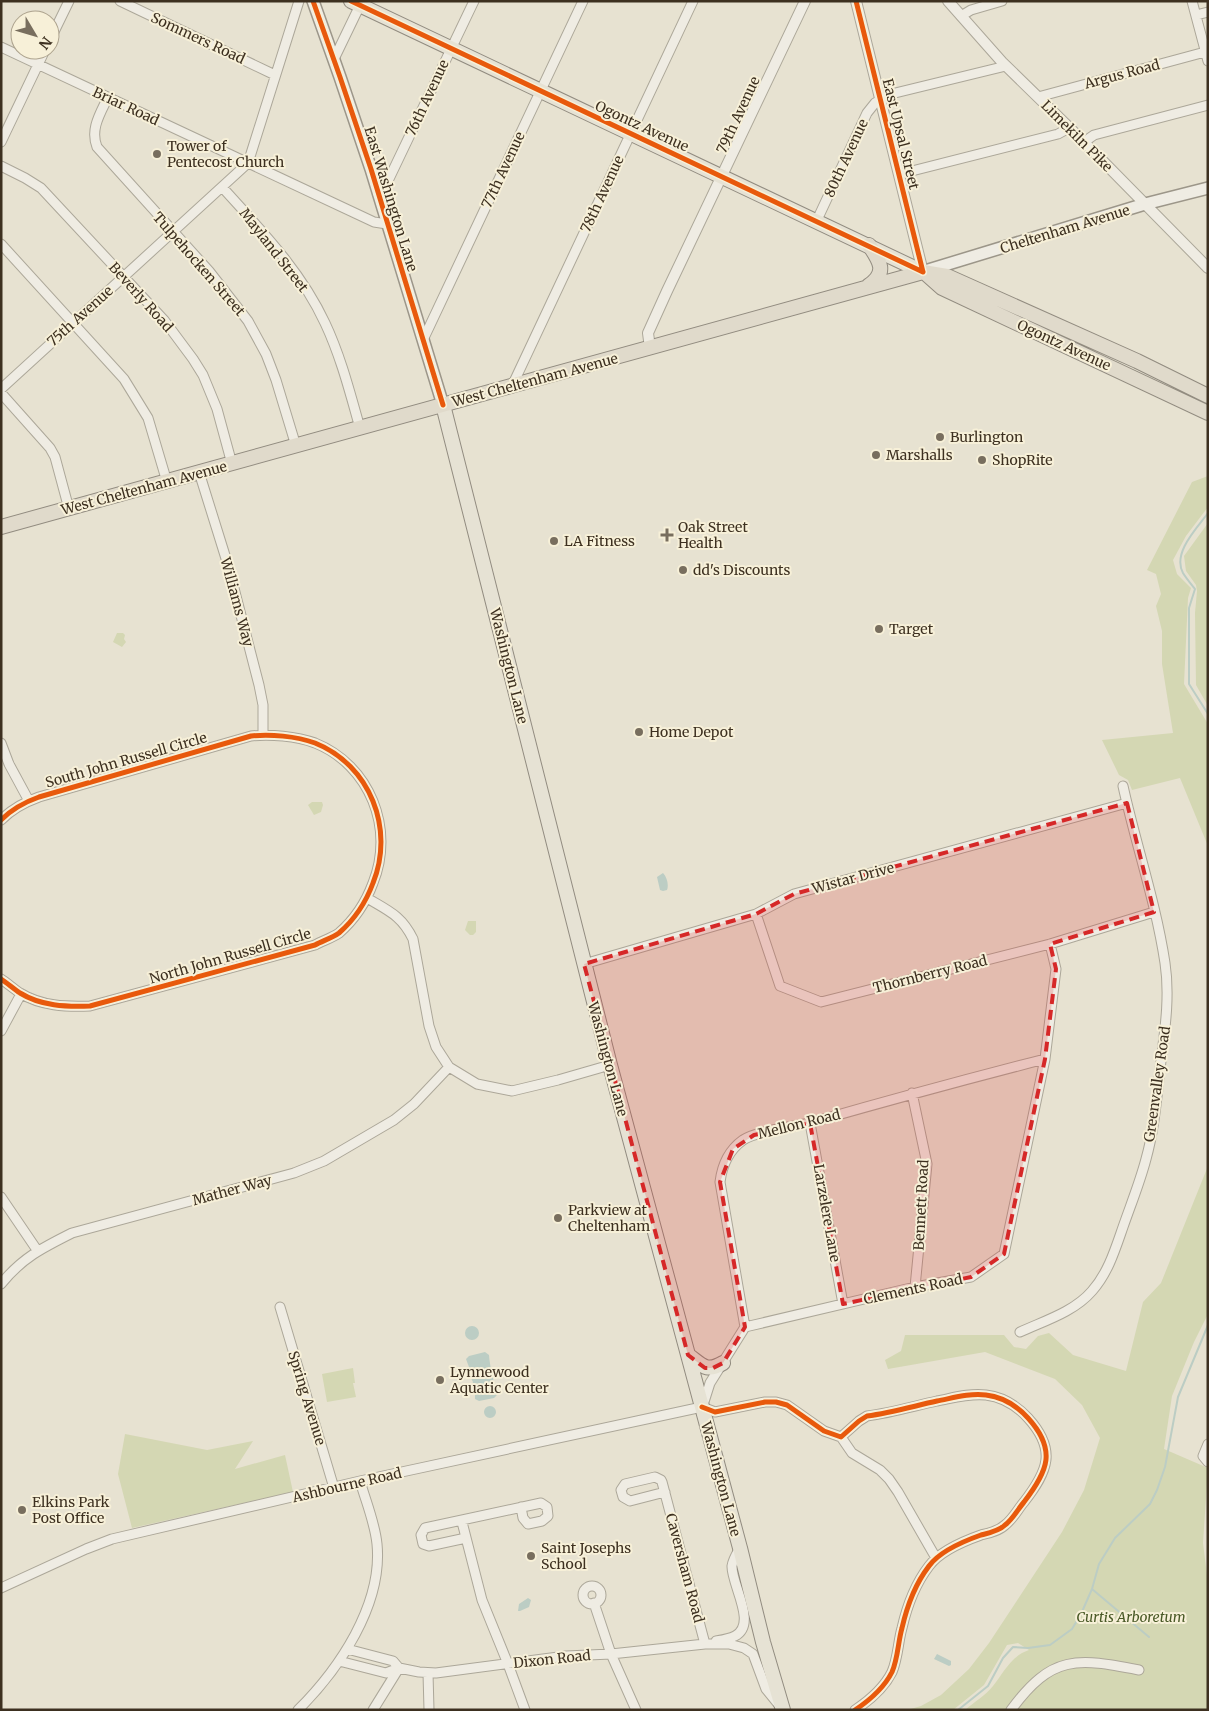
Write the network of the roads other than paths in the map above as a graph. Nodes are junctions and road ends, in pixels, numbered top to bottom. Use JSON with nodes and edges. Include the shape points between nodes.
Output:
{"nodes":[{"id":1,"x":68,"y":1,"type":"edge"},
{"id":2,"x":120,"y":1,"type":"edge"},
{"id":3,"x":299,"y":1,"type":"edge"},
{"id":4,"x":313,"y":1,"type":"edge"},
{"id":5,"x":474,"y":1,"type":"edge"},
{"id":6,"x":583,"y":1,"type":"edge"},
{"id":7,"x":694,"y":1,"type":"edge"},
{"id":8,"x":805,"y":1,"type":"edge"},
{"id":9,"x":856,"y":1,"type":"edge"},
{"id":10,"x":948,"y":1,"type":"edge"},
{"id":11,"x":1002,"y":1,"type":"edge"},
{"id":12,"x":1192,"y":1,"type":"edge"},
{"id":13,"x":358,"y":3,"type":"edge"},
{"id":14,"x":1208,"y":12,"type":"edge"},
{"id":15,"x":961,"y":16,"type":"junction"},
{"id":16,"x":1196,"y":16,"type":"junction"},
{"id":17,"x":60,"y":18,"type":"edge"},
{"id":18,"x":1,"y":47,"type":"edge"},
{"id":19,"x":451,"y":48,"type":"junction"},
{"id":20,"x":1206,"y":56,"type":"edge"},
{"id":21,"x":334,"y":59,"type":"junction"},
{"id":22,"x":40,"y":60,"type":"edge"},
{"id":23,"x":38,"y":64,"type":"junction"},
{"id":24,"x":1006,"y":66,"type":"junction"},
{"id":25,"x":275,"y":75,"type":"junction"},
{"id":26,"x":540,"y":90,"type":"junction"},
{"id":27,"x":1038,"y":97,"type":"junction"},
{"id":28,"x":108,"y":98,"type":"junction"},
{"id":29,"x":881,"y":99,"type":"junction"},
{"id":30,"x":1208,"y":105,"type":"edge"},
{"id":31,"x":1069,"y":128,"type":"junction"},
{"id":32,"x":631,"y":133,"type":"junction"},
{"id":33,"x":1,"y":142,"type":"edge"},
{"id":34,"x":1084,"y":142,"type":"junction"},
{"id":35,"x":248,"y":163,"type":"junction"},
{"id":36,"x":1,"y":166,"type":"edge"},
{"id":37,"x":900,"y":174,"type":"junction"},
{"id":38,"x":722,"y":176,"type":"junction"},
{"id":39,"x":222,"y":187,"type":"junction"},
{"id":40,"x":1208,"y":188,"type":"edge"},
{"id":41,"x":378,"y":194,"type":"junction"},
{"id":42,"x":1145,"y":204,"type":"junction"},
{"id":43,"x":817,"y":220,"type":"junction"},
{"id":44,"x":388,"y":224,"type":"junction"},
{"id":45,"x":173,"y":232,"type":"junction"},
{"id":46,"x":1,"y":244,"type":"edge"},
{"id":47,"x":869,"y":245,"type":"junction"},
{"id":48,"x":1208,"y":268,"type":"edge"},
{"id":49,"x":923,"y":272,"type":"junction"},
{"id":50,"x":124,"y":277,"type":"junction"},
{"id":51,"x":867,"y":287,"type":"junction"},
{"id":52,"x":73,"y":323,"type":"junction"},
{"id":53,"x":423,"y":340,"type":"junction"},
{"id":54,"x":650,"y":348,"type":"junction"},
{"id":55,"x":512,"y":386,"type":"junction"},
{"id":56,"x":1,"y":388,"type":"edge"},
{"id":57,"x":1,"y":393,"type":"edge"},
{"id":58,"x":1208,"y":396,"type":"edge"},
{"id":59,"x":443,"y":405,"type":"junction"},
{"id":60,"x":1208,"y":413,"type":"edge"},
{"id":61,"x":360,"y":428,"type":"junction"},
{"id":62,"x":296,"y":446,"type":"junction"},
{"id":63,"x":232,"y":464,"type":"junction"},
{"id":64,"x":199,"y":472,"type":"junction"},
{"id":65,"x":167,"y":482,"type":"junction"},
{"id":66,"x":69,"y":509,"type":"junction"},
{"id":67,"x":1,"y":527,"type":"edge"},
{"id":68,"x":263,"y":735,"type":"junction"},
{"id":69,"x":1,"y":743,"type":"edge"},
{"id":70,"x":1123,"y":786,"type":"dead end"},
{"id":71,"x":28,"y":801,"type":"junction"},
{"id":72,"x":1127,"y":803,"type":"junction"},
{"id":73,"x":1,"y":820,"type":"edge"},
{"id":74,"x":368,"y":898,"type":"junction"},
{"id":75,"x":1154,"y":912,"type":"junction"},
{"id":76,"x":756,"y":914,"type":"junction"},
{"id":77,"x":1050,"y":944,"type":"junction"},
{"id":78,"x":584,"y":964,"type":"junction"},
{"id":79,"x":1,"y":978,"type":"edge"},
{"id":80,"x":21,"y":994,"type":"junction"},
{"id":81,"x":1,"y":1031,"type":"edge"},
{"id":82,"x":1045,"y":1059,"type":"junction"},
{"id":83,"x":610,"y":1065,"type":"junction"},
{"id":84,"x":449,"y":1067,"type":"junction"},
{"id":85,"x":912,"y":1093,"type":"junction"},
{"id":86,"x":810,"y":1123,"type":"junction"},
{"id":87,"x":1,"y":1196,"type":"edge"},
{"id":88,"x":37,"y":1250,"type":"junction"},
{"id":89,"x":1,"y":1284,"type":"edge"},
{"id":90,"x":915,"y":1287,"type":"junction"},
{"id":91,"x":843,"y":1304,"type":"junction"},
{"id":92,"x":280,"y":1308,"type":"dead end"},
{"id":93,"x":745,"y":1327,"type":"junction"},
{"id":94,"x":1020,"y":1332,"type":"dead end"},
{"id":95,"x":688,"y":1356,"type":"junction"},
{"id":96,"x":723,"y":1363,"type":"junction"},
{"id":97,"x":702,"y":1408,"type":"junction"},
{"id":98,"x":841,"y":1437,"type":"junction"},
{"id":99,"x":1208,"y":1444,"type":"edge"},
{"id":100,"x":1206,"y":1459,"type":"edge"},
{"id":101,"x":360,"y":1481,"type":"junction"},
{"id":102,"x":334,"y":1488,"type":"junction"},
{"id":103,"x":665,"y":1492,"type":"junction"},
{"id":104,"x":520,"y":1507,"type":"dead end"},
{"id":105,"x":462,"y":1522,"type":"junction"},
{"id":106,"x":466,"y":1538,"type":"junction"},
{"id":107,"x":740,"y":1548,"type":"junction"},
{"id":108,"x":936,"y":1558,"type":"junction"},
{"id":109,"x":1,"y":1588,"type":"edge"},
{"id":110,"x":594,"y":1603,"type":"dead end"},
{"id":111,"x":705,"y":1644,"type":"junction"},
{"id":112,"x":347,"y":1649,"type":"junction"},
{"id":113,"x":611,"y":1654,"type":"junction"},
{"id":114,"x":339,"y":1661,"type":"junction"},
{"id":115,"x":508,"y":1664,"type":"junction"},
{"id":116,"x":399,"y":1668,"type":"junction"},
{"id":117,"x":1139,"y":1670,"type":"dead end"},
{"id":118,"x":428,"y":1673,"type":"junction"},
{"id":119,"x":783,"y":1709,"type":"edge"},
{"id":120,"x":298,"y":1710,"type":"edge"},
{"id":121,"x":373,"y":1710,"type":"edge"},
{"id":122,"x":429,"y":1710,"type":"edge"},
{"id":123,"x":525,"y":1710,"type":"edge"},
{"id":124,"x":636,"y":1710,"type":"edge"},
{"id":125,"x":855,"y":1710,"type":"edge"},
{"id":126,"x":1012,"y":1710,"type":"edge"}],
"edges":[{"from":1,"to":17,"type":"street"},
{"from":2,"to":25,"type":"street","name":"Sommers Road"},
{"from":3,"to":25,"type":"street"},
{"from":4,"to":21,"type":"main road","name":"East Washington Lane"},
{"from":5,"to":19,"type":"street","name":"76th Avenue"},
{"from":6,"to":26,"type":"street","name":"77th Avenue"},
{"from":7,"to":32,"type":"street","name":"78th Avenue"},
{"from":8,"to":38,"type":"street","name":"79th Avenue"},
{"from":9,"to":29,"type":"street","name":"East Upsal Street"},
{"from":10,"to":15,"type":"street","name":"Limekiln Pike"},
{"from":11,"to":15,"type":"street"},
{"from":12,"to":16,"type":"street"},
{"from":13,"to":19,"type":"main road","name":"Ogontz Avenue"},
{"from":13,"to":21,"type":"street"},
{"from":14,"to":16,"type":"street"},
{"from":15,"to":24,"type":"street","name":"Limekiln Pike"},
{"from":16,"to":20,"type":"street"},
{"from":18,"to":23,"type":"street","name":"Briar Road"},
{"from":19,"to":26,"type":"main road","name":"Ogontz Avenue"},
{"from":19,"to":41,"type":"street","name":"76th Avenue","via":[[387,183]]},
{"from":20,"to":27,"type":"street","name":"Argus Road"},
{"from":21,"to":41,"type":"main road","name":"East Washington Lane"},
{"from":22,"to":23,"type":"street"},
{"from":23,"to":28,"type":"street","name":"Briar Road"},
{"from":23,"to":33,"type":"street"},
{"from":24,"to":27,"type":"street","name":"Limekiln Pike"},
{"from":24,"to":29,"type":"street"},
{"from":25,"to":35,"type":"street"},
{"from":26,"to":32,"type":"main road","name":"Ogontz Avenue"},
{"from":26,"to":53,"type":"street","name":"77th Avenue"},
{"from":27,"to":31,"type":"street","name":"Limekiln Pike"},
{"from":28,"to":35,"type":"street","name":"Briar Road"},
{"from":28,"to":45,"type":"street","name":"Tulpehocken Street","via":[[96,123],[94,140],[97,147]]},
{"from":29,"to":37,"type":"street","name":"East Upsal Street"},
{"from":29,"to":43,"type":"street","name":"80th Avenue","via":[[867,113]]},
{"from":30,"to":34,"type":"street","via":[[1094,136]]},
{"from":31,"to":34,"type":"street","name":"Limekiln Pike"},
{"from":31,"to":37,"type":"street","via":[[1058,134]]},
{"from":32,"to":38,"type":"main road","name":"Ogontz Avenue"},
{"from":32,"to":55,"type":"street","name":"78th Avenue"},
{"from":34,"to":42,"type":"street","name":"Limekiln Pike"},
{"from":35,"to":39,"type":"street","name":"75th Avenue"},
{"from":35,"to":44,"type":"street","name":"Briar Road","via":[[374,222]]},
{"from":36,"to":50,"type":"street","name":"Beverly Road","via":[[42,188]]},
{"from":37,"to":49,"type":"street","name":"East Upsal Street"},
{"from":38,"to":43,"type":"main road","name":"Ogontz Avenue"},
{"from":38,"to":54,"type":"street","name":"79th Avenue","via":[[648,333]]},
{"from":39,"to":45,"type":"street","name":"75th Avenue"},
{"from":39,"to":61,"type":"street","name":"Mayland Street","via":[[286,261],[316,306],[334,344]]},
{"from":40,"to":42,"type":"main road","name":"Cheltenham Avenue"},
{"from":41,"to":44,"type":"main road","name":"East Washington Lane"},
{"from":42,"to":48,"type":"street","name":"Limekiln Pike"},
{"from":42,"to":49,"type":"main road","name":"Cheltenham Avenue"},
{"from":43,"to":47,"type":"main road","name":"Ogontz Avenue"},
{"from":44,"to":53,"type":"main road","name":"East Washington Lane"},
{"from":45,"to":50,"type":"street","name":"75th Avenue"},
{"from":45,"to":62,"type":"street","name":"Tulpehocken Street","via":[[248,321],[276,380]]},
{"from":46,"to":52,"type":"street"},
{"from":47,"to":49,"type":"main road","name":"Ogontz Avenue"},
{"from":47,"to":51,"type":"highway","via":[[881,266],[877,278]]},
{"from":49,"to":51,"type":"highway","name":"West Cheltenham Avenue"},
{"from":49,"to":58,"type":"highway","name":"Ogontz Avenue","via":[[948,276]]},
{"from":49,"to":60,"type":"highway","name":"Ogontz Avenue","via":[[942,288]]},
{"from":50,"to":52,"type":"street","name":"75th Avenue"},
{"from":50,"to":63,"type":"street","name":"Beverly Road","via":[[170,327],[193,359],[216,409]]},
{"from":51,"to":54,"type":"highway","name":"West Cheltenham Avenue"},
{"from":52,"to":56,"type":"street","name":"75th Avenue"},
{"from":52,"to":65,"type":"street","via":[[138,399],[152,429]]},
{"from":53,"to":59,"type":"main road","name":"East Washington Lane"},
{"from":54,"to":55,"type":"highway","name":"West Cheltenham Avenue"},
{"from":55,"to":59,"type":"highway","name":"West Cheltenham Avenue"},
{"from":57,"to":66,"type":"street","via":[[50,448]]},
{"from":59,"to":61,"type":"highway","name":"West Cheltenham Avenue"},
{"from":59,"to":78,"type":"main road","name":"Washington Lane"},
{"from":61,"to":62,"type":"highway","name":"West Cheltenham Avenue"},
{"from":62,"to":63,"type":"highway","name":"West Cheltenham Avenue"},
{"from":63,"to":64,"type":"highway","name":"West Cheltenham Avenue"},
{"from":64,"to":65,"type":"highway","name":"West Cheltenham Avenue"},
{"from":64,"to":68,"type":"street","name":"Williams Way","via":[[228,565],[259,686]]},
{"from":65,"to":66,"type":"highway","name":"West Cheltenham Avenue"},
{"from":66,"to":67,"type":"highway","name":"West Cheltenham Avenue"},
{"from":68,"to":71,"type":"street","name":"South John Russell Circle"},
{"from":68,"to":74,"type":"street","name":"North John Russell Circle","via":[[315,743],[331,752],[358,776],[373,798],[381,824],[382,850]]},
{"from":69,"to":71,"type":"street"},
{"from":70,"to":72,"type":"street","name":"Greenvalley Road"},
{"from":71,"to":73,"type":"street","name":"South John Russell Circle"},
{"from":72,"to":75,"type":"street","name":"Greenvalley Road"},
{"from":72,"to":76,"type":"street","name":"Wistar Drive","via":[[794,894]]},
{"from":74,"to":80,"type":"street","name":"North John Russell Circle","via":[[338,934],[315,945],[90,1006],[45,1003]]},
{"from":74,"to":84,"type":"street","via":[[399,918],[413,940],[429,1026],[436,1047]]},
{"from":75,"to":77,"type":"street","name":"Thornberry Road"},
{"from":75,"to":94,"type":"street","name":"Greenvalley Road","via":[[1165,964],[1167,1006],[1152,1132],[1141,1178],[1110,1263],[1096,1286],[1072,1308]]},
{"from":76,"to":77,"type":"street","name":"Thornberry Road","via":[[780,986],[821,1002]]},
{"from":76,"to":78,"type":"street","name":"Wistar Drive"},
{"from":77,"to":82,"type":"street","name":"Clements Road","via":[[1056,969]]},
{"from":78,"to":83,"type":"main road","name":"Washington Lane"},
{"from":79,"to":80,"type":"street","name":"North John Russell Circle"},
{"from":80,"to":81,"type":"street"},
{"from":82,"to":85,"type":"street","name":"Mellon Road"},
{"from":82,"to":90,"type":"street","name":"Clements Road","via":[[1004,1254],[971,1277]]},
{"from":83,"to":84,"type":"street","via":[[512,1091],[477,1084]]},
{"from":83,"to":95,"type":"main road","name":"Washington Lane"},
{"from":84,"to":88,"type":"street","name":"Mather Way","via":[[394,1120],[324,1161],[294,1173],[72,1233]]},
{"from":85,"to":86,"type":"street","name":"Mellon Road"},
{"from":85,"to":90,"type":"street","name":"Bennett Road","via":[[927,1164]]},
{"from":86,"to":91,"type":"street","name":"Larzelere Lane"},
{"from":86,"to":93,"type":"street","name":"Mellon Road","via":[[744,1140],[729,1154],[723,1167],[721,1198]]},
{"from":87,"to":88,"type":"street"},
{"from":88,"to":89,"type":"street","name":"Mather Way"},
{"from":90,"to":91,"type":"street","name":"Clements Road"},
{"from":91,"to":93,"type":"street","name":"Clements Road"},
{"from":92,"to":102,"type":"street","name":"Spring Avenue"},
{"from":93,"to":96,"type":"street"},
{"from":95,"to":96,"type":"main road","via":[[705,1368]]},
{"from":95,"to":97,"type":"main road","name":"Washington Lane"},
{"from":96,"to":97,"type":"street","via":[[710,1383]]},
{"from":97,"to":98,"type":"street","name":"Ashbourne Road","via":[[715,1412],[776,1402],[787,1405],[824,1431]]},
{"from":97,"to":101,"type":"street","name":"Ashbourne Road"},
{"from":97,"to":107,"type":"main road","name":"Washington Lane"},
{"from":98,"to":108,"type":"street","via":[[852,1453],[890,1479]]},
{"from":98,"to":108,"type":"street","via":[[867,1416],[962,1396],[986,1395],[1003,1400],[1019,1409],[1033,1424],[1046,1452],[1045,1469],[1037,1485],[1001,1528]]},
{"from":99,"to":100,"type":"street"},
{"from":101,"to":102,"type":"street","name":"Ashbourne Road"},
{"from":101,"to":112,"type":"street","via":[[377,1542],[377,1561],[368,1603]]},
{"from":102,"to":109,"type":"street","name":"Ashbourne Road","via":[[112,1539]]},
{"from":103,"to":103,"type":"street","via":[[661,1480],[656,1477],[625,1484],[621,1490],[622,1497],[630,1502]]},
{"from":103,"to":111,"type":"street","name":"Caversham Road"},
{"from":104,"to":105,"type":"street"},
{"from":105,"to":106,"type":"street"},
{"from":105,"to":106,"type":"street","via":[[425,1528],[421,1538],[423,1544],[429,1546]]},
{"from":106,"to":115,"type":"street","via":[[482,1600]]},
{"from":107,"to":111,"type":"street","name":"Dixon Road","via":[[732,1567],[744,1614],[743,1626],[736,1636]]},
{"from":107,"to":119,"type":"main road","name":"Washington Lane"},
{"from":108,"to":125,"type":"street","via":[[914,1591],[889,1676],[869,1700]]},
{"from":110,"to":113,"type":"street"},
{"from":111,"to":113,"type":"street","name":"Dixon Road"},
{"from":111,"to":119,"type":"street","name":"Dixon Road","via":[[735,1645],[750,1651],[766,1689]]},
{"from":112,"to":114,"type":"street"},
{"from":112,"to":116,"type":"street","name":"Dixon Road","via":[[393,1661]]},
{"from":113,"to":115,"type":"street","name":"Dixon Road"},
{"from":113,"to":124,"type":"street"},
{"from":114,"to":116,"type":"street","name":"Dixon Road","via":[[386,1673]]},
{"from":114,"to":120,"type":"street"},
{"from":115,"to":118,"type":"street","name":"Dixon Road"},
{"from":115,"to":123,"type":"street"},
{"from":116,"to":118,"type":"street","name":"Dixon Road"},
{"from":116,"to":121,"type":"street"},
{"from":117,"to":126,"type":"street","via":[[1096,1662],[1060,1666],[1026,1689]]},
{"from":118,"to":122,"type":"street"}]}
